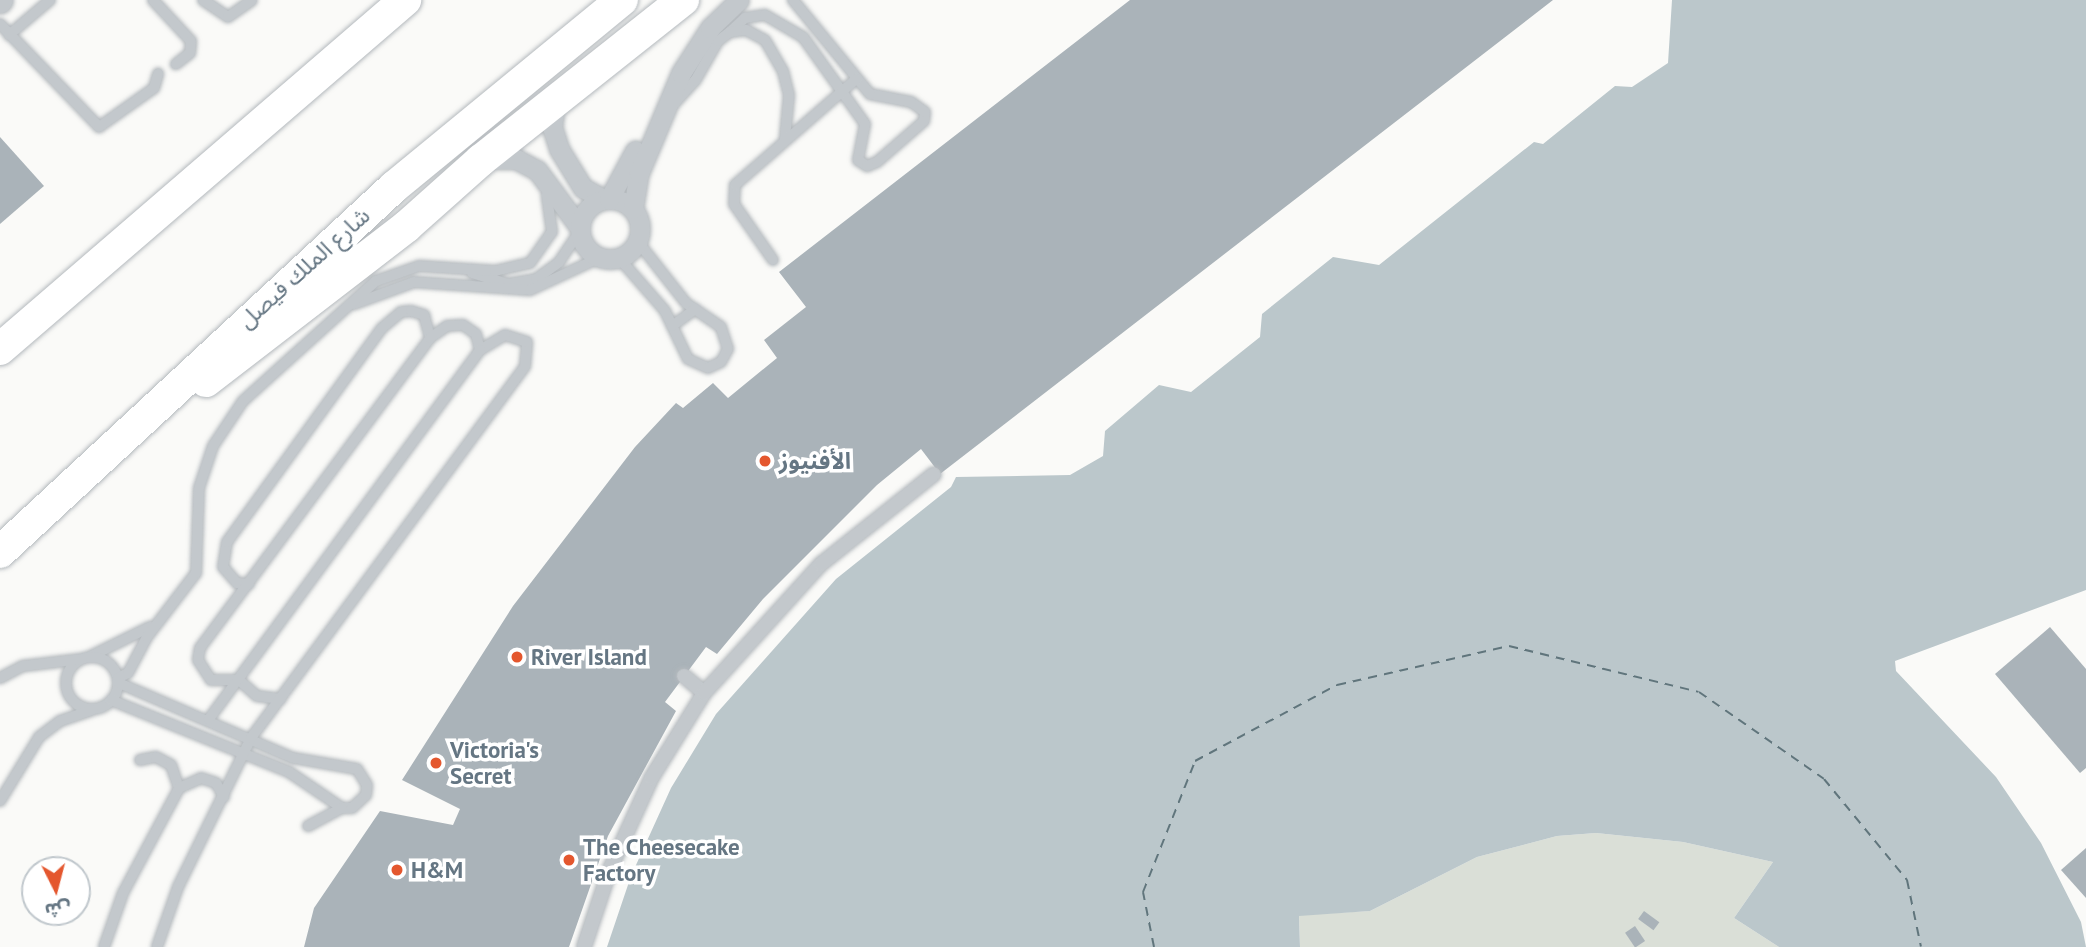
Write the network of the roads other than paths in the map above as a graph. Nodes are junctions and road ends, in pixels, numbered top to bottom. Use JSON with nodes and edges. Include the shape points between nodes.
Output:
{"nodes":[{"id":1,"x":50,"y":0,"type":"edge"},
{"id":2,"x":153,"y":0,"type":"edge"},
{"id":3,"x":203,"y":0,"type":"edge"},
{"id":4,"x":253,"y":0,"type":"edge"},
{"id":5,"x":405,"y":0,"type":"edge"},
{"id":6,"x":414,"y":0,"type":"edge"},
{"id":7,"x":622,"y":0,"type":"edge"},
{"id":8,"x":683,"y":0,"type":"edge"},
{"id":9,"x":722,"y":0,"type":"edge"},
{"id":10,"x":739,"y":0,"type":"edge"},
{"id":11,"x":793,"y":0,"type":"edge"},
{"id":12,"x":0,"y":24,"type":"edge"},
{"id":13,"x":380,"y":24,"type":"junction"},
{"id":14,"x":730,"y":32,"type":"junction"},
{"id":15,"x":9,"y":35,"type":"junction"},
{"id":16,"x":176,"y":64,"type":"dead end"},
{"id":17,"x":158,"y":74,"type":"dead end"},
{"id":18,"x":856,"y":79,"type":"junction"},
{"id":19,"x":846,"y":91,"type":"junction"},
{"id":20,"x":557,"y":98,"type":"junction"},
{"id":21,"x":665,"y":111,"type":"junction"},
{"id":22,"x":785,"y":138,"type":"junction"},
{"id":23,"x":481,"y":160,"type":"junction"},
{"id":24,"x":539,"y":178,"type":"junction"},
{"id":25,"x":440,"y":193,"type":"junction"},
{"id":26,"x":606,"y":199,"type":"junction"},
{"id":27,"x":633,"y":209,"type":"junction"},
{"id":28,"x":580,"y":229,"type":"junction"},
{"id":29,"x":638,"y":242,"type":"junction"},
{"id":30,"x":599,"y":257,"type":"junction"},
{"id":31,"x":620,"y":258,"type":"junction"},
{"id":32,"x":773,"y":260,"type":"dead end"},
{"id":33,"x":461,"y":269,"type":"junction"},
{"id":34,"x":519,"y":288,"type":"junction"},
{"id":35,"x":351,"y":305,"type":"junction"},
{"id":36,"x":695,"y":309,"type":"junction"},
{"id":37,"x":672,"y":326,"type":"junction"},
{"id":38,"x":430,"y":338,"type":"junction"},
{"id":39,"x":0,"y":349,"type":"edge"},
{"id":40,"x":480,"y":350,"type":"junction"},
{"id":41,"x":138,"y":419,"type":"junction"},
{"id":42,"x":934,"y":474,"type":"dead end"},
{"id":43,"x":0,"y":552,"type":"edge"},
{"id":44,"x":249,"y":584,"type":"junction"},
{"id":45,"x":164,"y":617,"type":"junction"},
{"id":46,"x":85,"y":658,"type":"junction"},
{"id":47,"x":684,"y":676,"type":"dead end"},
{"id":48,"x":0,"y":678,"type":"edge"},
{"id":49,"x":118,"y":680,"type":"junction"},
{"id":50,"x":239,"y":680,"type":"junction"},
{"id":51,"x":704,"y":693,"type":"junction"},
{"id":52,"x":281,"y":699,"type":"junction"},
{"id":53,"x":111,"y":701,"type":"junction"},
{"id":54,"x":94,"y":710,"type":"junction"},
{"id":55,"x":209,"y":719,"type":"junction"},
{"id":56,"x":251,"y":738,"type":"junction"},
{"id":57,"x":243,"y":752,"type":"junction"},
{"id":58,"x":139,"y":760,"type":"dead end"},
{"id":59,"x":317,"y":763,"type":"junction"},
{"id":60,"x":308,"y":785,"type":"junction"},
{"id":61,"x":178,"y":788,"type":"junction"},
{"id":62,"x":224,"y":797,"type":"junction"},
{"id":63,"x":0,"y":801,"type":"edge"},
{"id":64,"x":342,"y":808,"type":"junction"},
{"id":65,"x":308,"y":826,"type":"dead end"},
{"id":66,"x":104,"y":947,"type":"edge"},
{"id":67,"x":157,"y":947,"type":"edge"},
{"id":68,"x":584,"y":947,"type":"edge"}],
"edges":[{"from":1,"to":15,"type":"lane"},
{"from":2,"to":16,"type":"lane","via":[[191,41],[190,53]]},
{"from":3,"to":4,"type":"lane","via":[[228,18]]},
{"from":5,"to":13,"type":"highway"},
{"from":6,"to":13,"type":"highway"},
{"from":7,"to":41,"type":"highway","name":"شارع الملك فيصل","via":[[394,187]]},
{"from":8,"to":20,"type":"highway"},
{"from":9,"to":26,"type":"street","via":[[679,52]]},
{"from":10,"to":21,"type":"street","via":[[699,42]]},
{"from":11,"to":18,"type":"lane"},
{"from":12,"to":15,"type":"lane"},
{"from":13,"to":39,"type":"highway"},
{"from":14,"to":19,"type":"lane","via":[[755,15],[786,23]]},
{"from":14,"to":21,"type":"lane","via":[[695,81]]},
{"from":14,"to":22,"type":"lane","via":[[752,33],[780,61],[789,94]]},
{"from":15,"to":17,"type":"lane","via":[[99,127],[154,88]]},
{"from":18,"to":19,"type":"lane"},
{"from":18,"to":19,"type":"lane","via":[[870,94],[911,102],[925,112],[925,121],[867,166],[858,160],[856,149],[865,124]]},
{"from":19,"to":22,"type":"lane"},
{"from":20,"to":23,"type":"highway"},
{"from":20,"to":26,"type":"street","via":[[552,127],[558,149],[583,188]]},
{"from":21,"to":27,"type":"street","via":[[639,173]]},
{"from":22,"to":32,"type":"lane","via":[[733,194],[734,205]]},
{"from":23,"to":24,"type":"street","via":[[516,159]]},
{"from":23,"to":25,"type":"highway"},
{"from":24,"to":25,"type":"lane","via":[[499,168]]},
{"from":24,"to":28,"type":"street"},
{"from":24,"to":33,"type":"lane","via":[[553,214],[544,250],[512,270]]},
{"from":25,"to":41,"type":"highway","via":[[248,351]]},
{"from":26,"to":27,"type":"street"},
{"from":26,"to":28,"type":"street","via":[[587,210]]},
{"from":27,"to":29,"type":"street","via":[[640,225]]},
{"from":28,"to":30,"type":"street","via":[[583,242]]},
{"from":28,"to":34,"type":"lane","via":[[552,269]]},
{"from":29,"to":31,"type":"street"},
{"from":29,"to":36,"type":"lane"},
{"from":30,"to":31,"type":"street"},
{"from":30,"to":34,"type":"lane"},
{"from":31,"to":37,"type":"lane","via":[[660,303]]},
{"from":33,"to":34,"type":"lane"},
{"from":33,"to":35,"type":"lane","via":[[404,270],[376,281]]},
{"from":34,"to":35,"type":"lane","via":[[414,282]]},
{"from":35,"to":45,"type":"lane","via":[[252,393],[222,429],[199,488],[196,573]]},
{"from":36,"to":37,"type":"lane"},
{"from":36,"to":37,"type":"lane","via":[[714,320],[726,335],[721,362],[708,368],[694,365]]},
{"from":38,"to":40,"type":"lane","via":[[447,326],[463,325],[476,334]]},
{"from":38,"to":44,"type":"lane"},
{"from":38,"to":44,"type":"lane","via":[[424,315],[411,311],[394,316],[374,340],[227,542],[223,567],[237,583]]},
{"from":40,"to":50,"type":"lane"},
{"from":40,"to":52,"type":"lane","via":[[496,338],[514,334],[527,342],[530,354]]},
{"from":41,"to":43,"type":"highway","name":"شارع الملك فيصل"},
{"from":42,"to":51,"type":"street","via":[[821,564]]},
{"from":44,"to":50,"type":"lane","via":[[201,648],[198,660],[211,680]]},
{"from":45,"to":46,"type":"lane","via":[[138,636]]},
{"from":45,"to":49,"type":"lane","via":[[128,673]]},
{"from":46,"to":48,"type":"lane","via":[[23,666]]},
{"from":46,"to":49,"type":"lane","via":[[103,659]]},
{"from":46,"to":54,"type":"lane","via":[[66,684],[75,702]]},
{"from":47,"to":51,"type":"street"},
{"from":49,"to":53,"type":"lane"},
{"from":49,"to":55,"type":"lane"},
{"from":50,"to":52,"type":"lane","via":[[257,696]]},
{"from":50,"to":55,"type":"lane"},
{"from":51,"to":68,"type":"street","via":[[652,777],[610,869]]},
{"from":52,"to":56,"type":"lane"},
{"from":53,"to":54,"type":"lane"},
{"from":53,"to":57,"type":"lane"},
{"from":54,"to":63,"type":"lane","via":[[60,721],[39,737]]},
{"from":55,"to":56,"type":"lane"},
{"from":56,"to":57,"type":"lane"},
{"from":56,"to":59,"type":"lane"},
{"from":57,"to":60,"type":"lane"},
{"from":57,"to":62,"type":"lane"},
{"from":58,"to":61,"type":"lane","via":[[156,757],[171,765]]},
{"from":59,"to":60,"type":"lane"},
{"from":59,"to":64,"type":"lane","via":[[347,766],[364,776],[366,795],[352,808]]},
{"from":60,"to":64,"type":"lane"},
{"from":61,"to":62,"type":"lane","via":[[201,778],[215,783]]},
{"from":61,"to":66,"type":"lane","via":[[123,893]]},
{"from":62,"to":67,"type":"lane","via":[[178,887]]},
{"from":64,"to":65,"type":"lane"}]}
